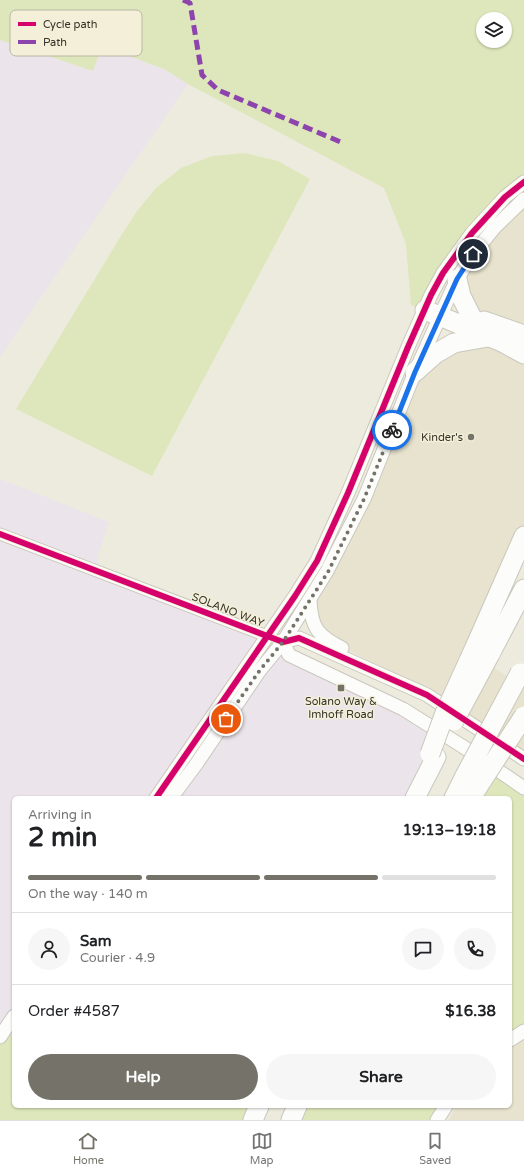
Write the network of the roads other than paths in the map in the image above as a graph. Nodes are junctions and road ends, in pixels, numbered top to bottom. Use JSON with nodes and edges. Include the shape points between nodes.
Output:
{"nodes":[{"id":1,"x":524,"y":182,"type":"edge"},
{"id":2,"x":524,"y":199,"type":"edge"},
{"id":3,"x":457,"y":279,"type":"junction"},
{"id":4,"x":436,"y":312,"type":"junction"},
{"id":5,"x":471,"y":316,"type":"junction"},
{"id":6,"x":524,"y":336,"type":"edge"},
{"id":7,"x":488,"y":337,"type":"junction"},
{"id":8,"x":524,"y":354,"type":"edge"},
{"id":9,"x":415,"y":372,"type":"junction"},
{"id":10,"x":0,"y":534,"type":"edge"},
{"id":11,"x":524,"y":536,"type":"edge"},
{"id":12,"x":524,"y":589,"type":"edge"},
{"id":13,"x":310,"y":600,"type":"junction"},
{"id":14,"x":267,"y":636,"type":"junction"},
{"id":15,"x":283,"y":642,"type":"junction"},
{"id":16,"x":483,"y":650,"type":"junction"},
{"id":17,"x":522,"y":669,"type":"edge"},
{"id":18,"x":397,"y":682,"type":"junction"},
{"id":19,"x":524,"y":716,"type":"edge"},
{"id":20,"x":524,"y":759,"type":"edge"},
{"id":21,"x":472,"y":786,"type":"edge"},
{"id":22,"x":524,"y":788,"type":"edge"},
{"id":23,"x":157,"y":796,"type":"edge"},
{"id":24,"x":172,"y":796,"type":"edge"},
{"id":25,"x":416,"y":796,"type":"edge"},
{"id":26,"x":457,"y":796,"type":"edge"},
{"id":27,"x":12,"y":1019,"type":"edge"},
{"id":28,"x":524,"y":1031,"type":"edge"},
{"id":29,"x":1,"y":1035,"type":"edge"},
{"id":30,"x":512,"y":1039,"type":"edge"},
{"id":31,"x":258,"y":1108,"type":"edge"},
{"id":32,"x":296,"y":1108,"type":"edge"},
{"id":33,"x":445,"y":1108,"type":"edge"},
{"id":34,"x":253,"y":1120,"type":"edge"},
{"id":35,"x":291,"y":1120,"type":"edge"},
{"id":36,"x":437,"y":1120,"type":"edge"}],
"edges":[{"from":1,"to":4,"type":"street","via":[[505,197],[472,233],[443,273]]},
{"from":2,"to":3,"type":"street","via":[[495,227]]},
{"from":3,"to":4,"type":"street"},
{"from":3,"to":5,"type":"highway","via":[[460,296]]},
{"from":4,"to":5,"type":"highway"},
{"from":4,"to":7,"type":"highway"},
{"from":4,"to":9,"type":"street"},
{"from":4,"to":14,"type":"street","via":[[408,347],[317,561]]},
{"from":5,"to":6,"type":"highway"},
{"from":7,"to":8,"type":"highway"},
{"from":7,"to":9,"type":"highway","via":[[454,343],[435,354]]},
{"from":9,"to":13,"type":"street","via":[[364,499],[328,572]]},
{"from":10,"to":14,"type":"street","name":"SOLANO WAY"},
{"from":11,"to":16,"type":"highway"},
{"from":12,"to":16,"type":"highway"},
{"from":13,"to":15,"type":"street"},
{"from":13,"to":18,"type":"street","via":[[311,615],[317,629],[327,640],[390,671]]},
{"from":14,"to":15,"type":"street","name":"SOLANO WAY"},
{"from":14,"to":23,"type":"street"},
{"from":15,"to":18,"type":"street","name":"SOLANO WAY","via":[[299,638]]},
{"from":15,"to":22,"type":"street","via":[[289,655],[402,709]]},
{"from":15,"to":24,"type":"street","via":[[260,670]]},
{"from":16,"to":25,"type":"highway","bridge":true},
{"from":17,"to":21,"type":"highway","bridge":true},
{"from":18,"to":20,"type":"street","name":"SOLANO WAY","via":[[427,695]]},
{"from":19,"to":21,"type":"highway","bridge":true},
{"from":21,"to":26,"type":"highway"},
{"from":27,"to":29,"type":"street"},
{"from":28,"to":30,"type":"street"},
{"from":31,"to":34,"type":"highway"},
{"from":32,"to":35,"type":"highway"},
{"from":33,"to":36,"type":"street"}]}
